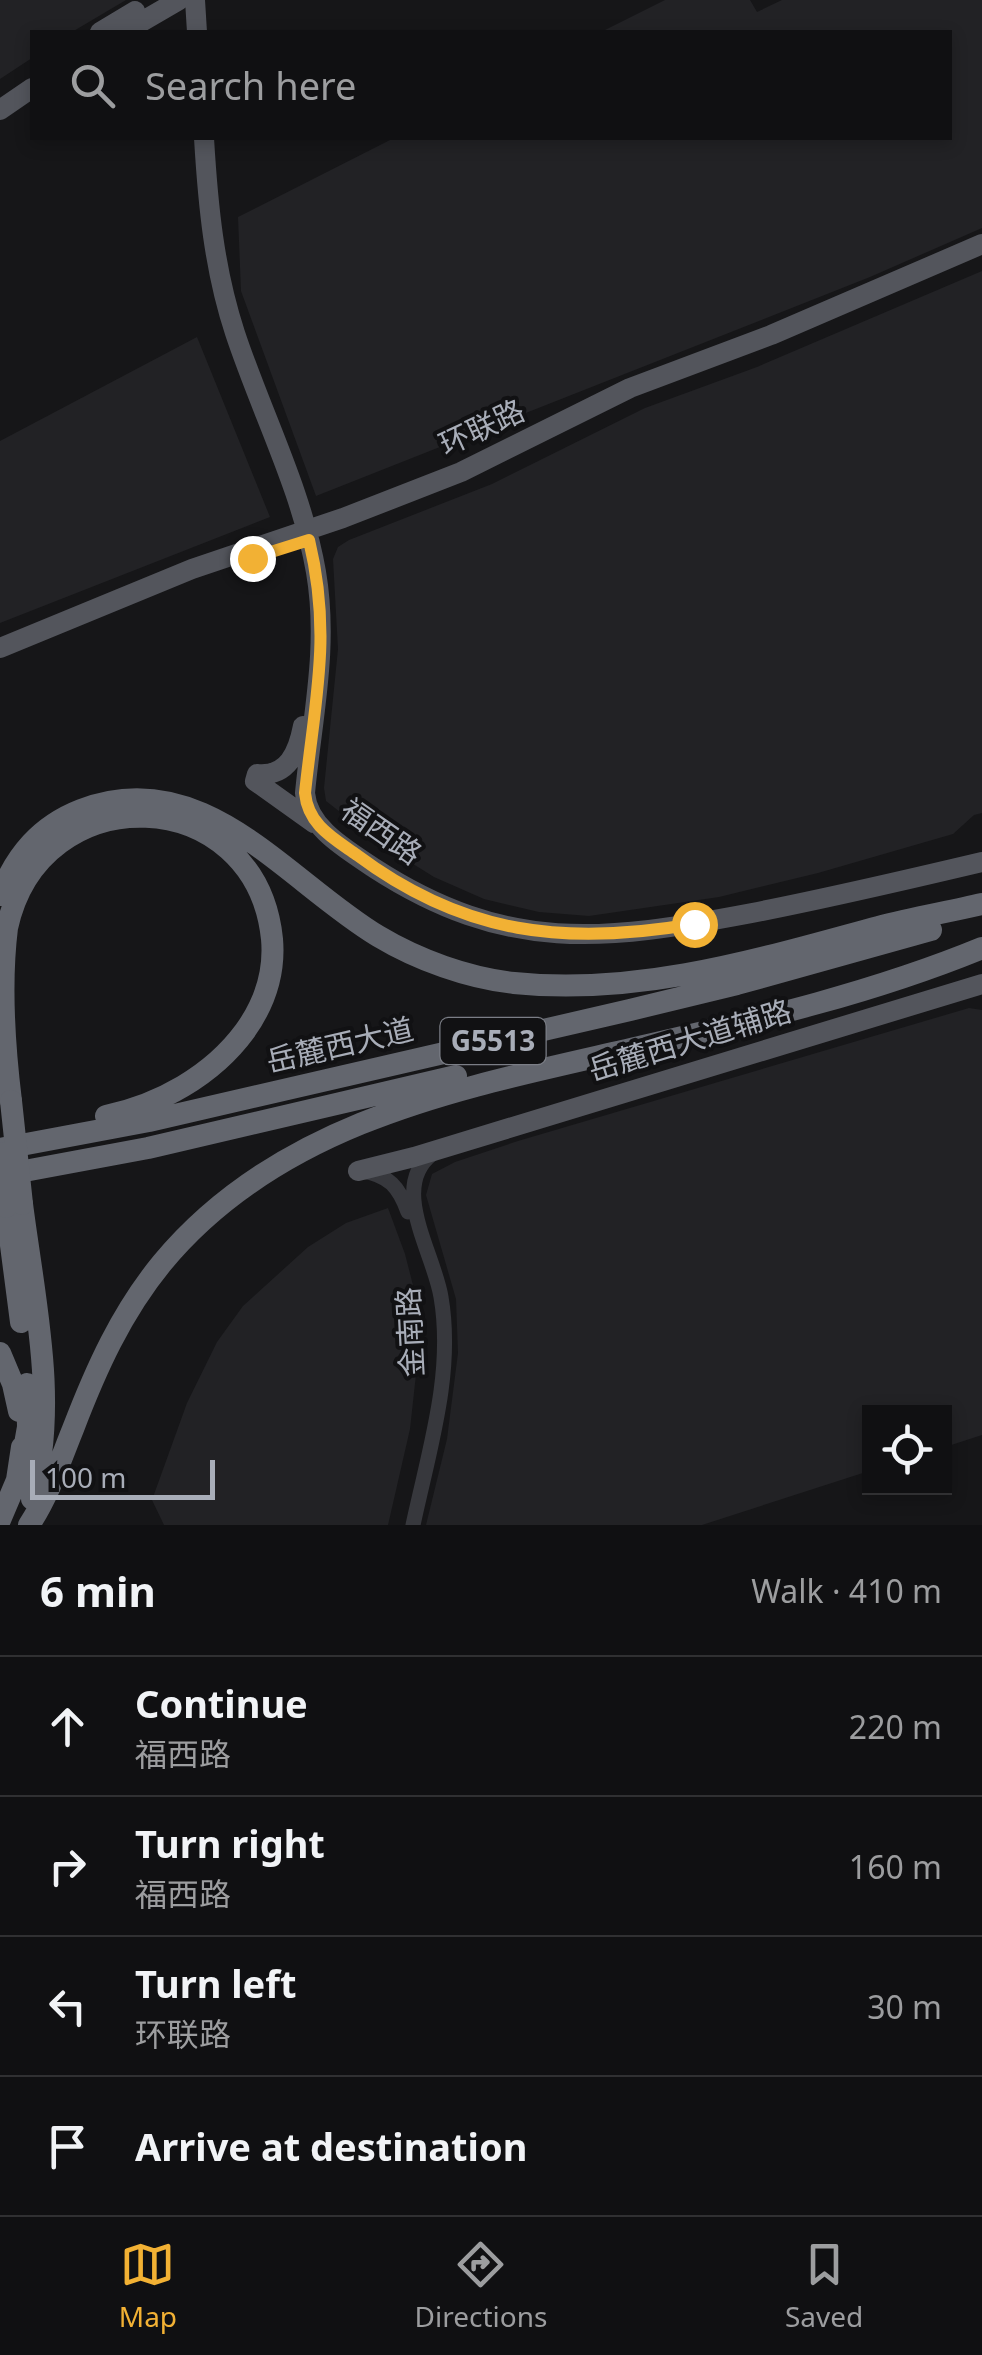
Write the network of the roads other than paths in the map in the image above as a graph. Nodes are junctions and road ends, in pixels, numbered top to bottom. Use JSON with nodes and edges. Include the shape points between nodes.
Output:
{"nodes":[{"id":1,"x":154,"y":0,"type":"edge"},
{"id":2,"x":181,"y":0,"type":"edge"},
{"id":3,"x":196,"y":0,"type":"edge"},
{"id":4,"x":103,"y":30,"type":"edge"},
{"id":5,"x":128,"y":30,"type":"edge"},
{"id":6,"x":184,"y":30,"type":"edge"},
{"id":7,"x":198,"y":30,"type":"edge"},
{"id":8,"x":30,"y":76,"type":"edge"},
{"id":9,"x":30,"y":89,"type":"edge"},
{"id":10,"x":0,"y":96,"type":"edge"},
{"id":11,"x":0,"y":110,"type":"edge"},
{"id":12,"x":191,"y":140,"type":"edge"},
{"id":13,"x":204,"y":140,"type":"edge"},
{"id":14,"x":982,"y":244,"type":"edge"},
{"id":15,"x":982,"y":258,"type":"edge"},
{"id":16,"x":301,"y":537,"type":"junction"},
{"id":17,"x":0,"y":648,"type":"edge"},
{"id":18,"x":0,"y":662,"type":"edge"},
{"id":19,"x":317,"y":825,"type":"junction"},
{"id":20,"x":982,"y":862,"type":"edge"},
{"id":21,"x":0,"y":895,"type":"edge"},
{"id":22,"x":982,"y":904,"type":"edge"},
{"id":23,"x":982,"y":915,"type":"edge"},
{"id":24,"x":982,"y":945,"type":"edge"},
{"id":25,"x":982,"y":984,"type":"edge"},
{"id":26,"x":957,"y":992,"type":"junction"},
{"id":27,"x":982,"y":992,"type":"edge"},
{"id":28,"x":0,"y":1136,"type":"edge"},
{"id":29,"x":440,"y":1149,"type":"junction"},
{"id":30,"x":0,"y":1151,"type":"edge"},
{"id":31,"x":358,"y":1171,"type":"joint"},
{"id":32,"x":0,"y":1175,"type":"edge"},
{"id":33,"x":14,"y":1205,"type":"junction"},
{"id":34,"x":0,"y":1352,"type":"edge"},
{"id":35,"x":22,"y":1461,"type":"junction"},
{"id":36,"x":0,"y":1520,"type":"edge"},
{"id":37,"x":22,"y":1525,"type":"edge"},
{"id":38,"x":30,"y":1525,"type":"edge"},
{"id":39,"x":410,"y":1525,"type":"edge"}],
"edges":[{"from":1,"to":4,"type":"main road"},
{"from":2,"to":5,"type":"main road"},
{"from":2,"to":6,"type":"main road"},
{"from":3,"to":7,"type":"main road"},
{"from":8,"to":10,"type":"main road"},
{"from":9,"to":11,"type":"main road"},
{"from":12,"to":16,"type":"main road","via":[[216,315]]},
{"from":13,"to":16,"type":"main road","name":"福西路","via":[[224,299]]},
{"from":14,"to":16,"type":"main road","name":"环联路","via":[[630,388],[461,472]]},
{"from":15,"to":16,"type":"main road","name":"环联路","via":[[623,405],[473,480]]},
{"from":16,"to":17,"type":"main road","name":"环联路","via":[[192,570]]},
{"from":16,"to":18,"type":"main road","name":"环联路"},
{"from":16,"to":19,"type":"main road","name":"福西路","via":[[321,606],[323,652],[305,793]]},
{"from":16,"to":19,"type":"main road","via":[[310,613],[304,723],[289,763],[254,781]]},
{"from":19,"to":20,"type":"main road","name":"福西路","via":[[432,902],[504,926],[592,936],[761,911]]},
{"from":21,"to":22,"type":"highway","via":[[24,850],[55,822],[96,804],[142,798],[182,805],[225,824],[343,913],[408,952],[512,982],[602,984],[698,972]]},
{"from":23,"to":30,"type":"highway","name":"岳麓西大道","number":"G5513","via":[[648,1006]]},
{"from":24,"to":32,"type":"highway","name":"岳麓西大道","number":"G5513","via":[[635,1035],[148,1148]]},
{"from":24,"to":38,"type":"highway","via":[[922,973],[792,1009],[456,1090],[302,1149],[221,1205],[145,1284],[108,1344]]},
{"from":25,"to":26,"type":"main road","name":"岳麓西大道辅路"},
{"from":26,"to":27,"type":"street"},
{"from":26,"to":29,"type":"main road","name":"岳麓西大道辅路"},
{"from":28,"to":33,"type":"highway","bridge":true,"via":[[124,1112],[158,1098],[190,1082],[242,1036],[270,983],[272,948],[261,896],[242,865],[212,837],[179,821],[114,818],[54,847],[19,892],[7,929],[2,1021],[11,1101]]},
{"from":29,"to":31,"type":"main road","name":"岳麓西大道辅路"},
{"from":29,"to":39,"type":"street","name":"金南路","via":[[420,1165],[412,1187],[438,1282],[446,1344]]},
{"from":30,"to":33,"type":"highway","bridge":true},
{"from":31,"to":39,"type":"street","name":"金南路","via":[[385,1177],[398,1188],[437,1313],[436,1379]]},
{"from":33,"to":35,"type":"highway","via":[[28,1388]]},
{"from":33,"to":37,"type":"highway","via":[[44,1413],[36,1485]]},
{"from":34,"to":35,"type":"highway","via":[[18,1403]]},
{"from":35,"to":36,"type":"highway"}]}
